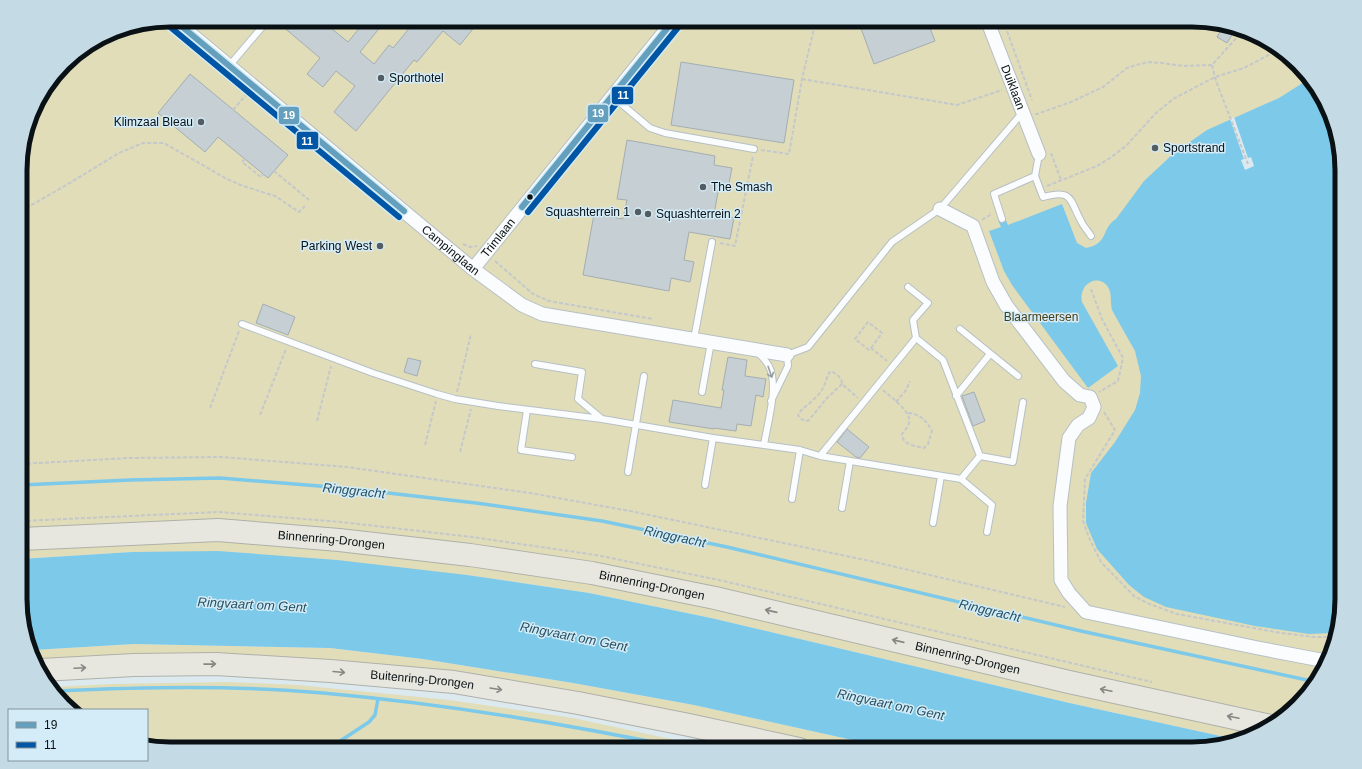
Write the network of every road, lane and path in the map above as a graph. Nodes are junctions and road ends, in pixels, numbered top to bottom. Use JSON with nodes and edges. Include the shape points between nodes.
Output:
{"nodes":[{"id":1,"x":182,"y":27,"type":"edge"},
{"id":2,"x":262,"y":27,"type":"edge"},
{"id":3,"x":668,"y":27,"type":"edge"},
{"id":4,"x":814,"y":27,"type":"edge"},
{"id":5,"x":990,"y":27,"type":"edge"},
{"id":6,"x":1239,"y":35,"type":"edge"},
{"id":7,"x":1273,"y":53,"type":"edge"},
{"id":8,"x":1212,"y":65,"type":"junction"},
{"id":9,"x":229,"y":66,"type":"junction"},
{"id":10,"x":1215,"y":77,"type":"junction"},
{"id":11,"x":802,"y":80,"type":"junction"},
{"id":12,"x":253,"y":86,"type":"junction"},
{"id":13,"x":1013,"y":87,"type":"junction"},
{"id":14,"x":612,"y":96,"type":"junction"},
{"id":15,"x":233,"y":110,"type":"dead end"},
{"id":16,"x":1023,"y":112,"type":"junction"},
{"id":17,"x":754,"y":148,"type":"junction"},
{"id":18,"x":1040,"y":154,"type":"joint"},
{"id":19,"x":245,"y":159,"type":"dead end"},
{"id":20,"x":1248,"y":164,"type":"dead end"},
{"id":21,"x":274,"y":171,"type":"dead end"},
{"id":22,"x":264,"y":174,"type":"dead end"},
{"id":23,"x":1035,"y":176,"type":"junction"},
{"id":24,"x":1040,"y":189,"type":"junction"},
{"id":25,"x":994,"y":194,"type":"junction"},
{"id":26,"x":309,"y":200,"type":"dead end"},
{"id":27,"x":305,"y":206,"type":"dead end"},
{"id":28,"x":27,"y":208,"type":"edge"},
{"id":29,"x":940,"y":209,"type":"junction"},
{"id":30,"x":1002,"y":219,"type":"dead end"},
{"id":31,"x":973,"y":226,"type":"junction"},
{"id":32,"x":1091,"y":236,"type":"dead end"},
{"id":33,"x":712,"y":242,"type":"joint"},
{"id":34,"x":495,"y":261,"type":"dead end"},
{"id":35,"x":473,"y":269,"type":"junction"},
{"id":36,"x":908,"y":287,"type":"dead end"},
{"id":37,"x":1091,"y":289,"type":"dead end"},
{"id":38,"x":656,"y":320,"type":"dead end"},
{"id":39,"x":242,"y":324,"type":"joint"},
{"id":40,"x":960,"y":329,"type":"dead end"},
{"id":41,"x":471,"y":334,"type":"dead end"},
{"id":42,"x":916,"y":338,"type":"junction"},
{"id":43,"x":694,"y":339,"type":"junction"},
{"id":44,"x":289,"y":342,"type":"junction"},
{"id":45,"x":711,"y":342,"type":"junction"},
{"id":46,"x":871,"y":348,"type":"junction"},
{"id":47,"x":753,"y":349,"type":"junction"},
{"id":48,"x":990,"y":354,"type":"junction"},
{"id":49,"x":787,"y":355,"type":"junction"},
{"id":50,"x":333,"y":359,"type":"junction"},
{"id":51,"x":535,"y":364,"type":"dead end"},
{"id":52,"x":893,"y":366,"type":"junction"},
{"id":53,"x":644,"y":376,"type":"dead end"},
{"id":54,"x":1018,"y":376,"type":"dead end"},
{"id":55,"x":910,"y":381,"type":"dead end"},
{"id":56,"x":842,"y":384,"type":"junction"},
{"id":57,"x":877,"y":385,"type":"junction"},
{"id":58,"x":702,"y":392,"type":"dead end"},
{"id":59,"x":437,"y":394,"type":"junction"},
{"id":60,"x":956,"y":396,"type":"junction"},
{"id":61,"x":455,"y":399,"type":"junction"},
{"id":62,"x":771,"y":401,"type":"junction"},
{"id":63,"x":472,"y":402,"type":"junction"},
{"id":64,"x":896,"y":402,"type":"junction"},
{"id":65,"x":1023,"y":402,"type":"dead end"},
{"id":66,"x":1092,"y":402,"type":"junction"},
{"id":67,"x":863,"y":403,"type":"junction"},
{"id":68,"x":210,"y":408,"type":"dead end"},
{"id":69,"x":527,"y":410,"type":"junction"},
{"id":70,"x":908,"y":413,"type":"junction"},
{"id":71,"x":260,"y":415,"type":"dead end"},
{"id":72,"x":602,"y":419,"type":"junction"},
{"id":73,"x":317,"y":421,"type":"dead end"},
{"id":74,"x":636,"y":425,"type":"junction"},
{"id":75,"x":713,"y":438,"type":"junction"},
{"id":76,"x":425,"y":445,"type":"dead end"},
{"id":77,"x":764,"y":445,"type":"junction"},
{"id":78,"x":800,"y":450,"type":"junction"},
{"id":79,"x":460,"y":452,"type":"dead end"},
{"id":80,"x":820,"y":456,"type":"junction"},
{"id":81,"x":980,"y":456,"type":"junction"},
{"id":82,"x":572,"y":457,"type":"dead end"},
{"id":83,"x":850,"y":461,"type":"junction"},
{"id":84,"x":27,"y":464,"type":"edge"},
{"id":85,"x":628,"y":472,"type":"dead end"},
{"id":86,"x":940,"y":476,"type":"junction"},
{"id":87,"x":961,"y":479,"type":"junction"},
{"id":88,"x":705,"y":485,"type":"dead end"},
{"id":89,"x":792,"y":499,"type":"dead end"},
{"id":90,"x":842,"y":508,"type":"dead end"},
{"id":91,"x":933,"y":523,"type":"dead end"},
{"id":92,"x":987,"y":532,"type":"dead end"},
{"id":93,"x":27,"y":539,"type":"edge"},
{"id":94,"x":1086,"y":612,"type":"junction"},
{"id":95,"x":1330,"y":637,"type":"edge"},
{"id":96,"x":1321,"y":660,"type":"edge"},
{"id":97,"x":46,"y":670,"type":"edge"},
{"id":98,"x":1262,"y":724,"type":"edge"},
{"id":99,"x":767,"y":742,"type":"edge"}],
"edges":[{"from":1,"to":9,"type":"street","name":"Campinglaan"},
{"from":2,"to":9,"type":"lane"},
{"from":3,"to":14,"type":"street","name":"Trimlaan"},
{"from":4,"to":11,"type":"path"},
{"from":5,"to":13,"type":"street","name":"Duiklaan"},
{"from":6,"to":8,"type":"path"},
{"from":7,"to":10,"type":"path","via":[[1244,68]]},
{"from":8,"to":10,"type":"path"},
{"from":8,"to":16,"type":"path","via":[[1183,66],[1148,62],[1127,68],[1103,87],[1071,102],[1037,114]]},
{"from":9,"to":12,"type":"street","name":"Campinglaan"},
{"from":10,"to":20,"type":"path"},
{"from":10,"to":24,"type":"path","via":[[1172,99],[1126,146],[1110,158],[1097,166]]},
{"from":11,"to":13,"type":"path","via":[[957,105]]},
{"from":11,"to":17,"type":"path","via":[[789,154]]},
{"from":12,"to":15,"type":"path"},
{"from":12,"to":35,"type":"street","name":"Campinglaan"},
{"from":13,"to":16,"type":"street","name":"Duiklaan"},
{"from":14,"to":17,"type":"lane","via":[[650,128],[665,133]]},
{"from":14,"to":35,"type":"street","name":"Trimlaan"},
{"from":16,"to":18,"type":"street","name":"Duiklaan"},
{"from":16,"to":29,"type":"lane"},
{"from":17,"to":33,"type":"path","via":[[735,246]]},
{"from":18,"to":23,"type":"lane"},
{"from":19,"to":22,"type":"path","via":[[242,162],[261,177]]},
{"from":21,"to":26,"type":"path"},
{"from":23,"to":24,"type":"lane"},
{"from":23,"to":25,"type":"lane"},
{"from":24,"to":32,"type":"lane","via":[[1043,197],[1055,193],[1069,197]]},
{"from":25,"to":30,"type":"lane"},
{"from":25,"to":31,"type":"path","via":[[990,215]]},
{"from":27,"to":28,"type":"path","via":[[299,212],[275,196],[225,178],[164,143],[142,143],[119,153]]},
{"from":29,"to":31,"type":"street"},
{"from":29,"to":49,"type":"lane","via":[[892,242],[808,347]]},
{"from":31,"to":66,"type":"street","via":[[993,282],[1006,305],[1064,381]]},
{"from":33,"to":43,"type":"lane"},
{"from":34,"to":38,"type":"path","via":[[533,294],[549,301]]},
{"from":35,"to":43,"type":"street","name":"Campinglaan","via":[[522,305],[542,314]]},
{"from":36,"to":42,"type":"lane","via":[[928,303],[913,320]]},
{"from":37,"to":66,"type":"path","via":[[1102,319],[1123,358],[1118,380]]},
{"from":39,"to":44,"type":"lane"},
{"from":39,"to":68,"type":"path"},
{"from":40,"to":48,"type":"lane"},
{"from":41,"to":61,"type":"path"},
{"from":42,"to":52,"type":"lane"},
{"from":42,"to":60,"type":"lane","via":[[943,360]]},
{"from":43,"to":45,"type":"street","name":"Campinglaan"},
{"from":44,"to":50,"type":"lane"},
{"from":44,"to":71,"type":"path"},
{"from":45,"to":47,"type":"street","name":"Campinglaan"},
{"from":45,"to":58,"type":"lane"},
{"from":46,"to":46,"type":"path","via":[[882,334],[868,322],[855,339],[869,350]]},
{"from":46,"to":52,"type":"path"},
{"from":47,"to":49,"type":"street","name":"Campinglaan"},
{"from":47,"to":62,"type":"lane","one_way":true,"via":[[767,363],[772,375]]},
{"from":48,"to":54,"type":"lane"},
{"from":48,"to":60,"type":"lane"},
{"from":49,"to":62,"type":"lane","via":[[788,366]]},
{"from":50,"to":59,"type":"lane"},
{"from":50,"to":73,"type":"path"},
{"from":51,"to":72,"type":"lane","via":[[582,372],[578,399]]},
{"from":52,"to":57,"type":"lane"},
{"from":53,"to":74,"type":"lane"},
{"from":55,"to":64,"type":"path"},
{"from":56,"to":56,"type":"path","via":[[809,420],[801,419],[799,412],[822,391],[831,371],[839,376]]},
{"from":56,"to":67,"type":"path"},
{"from":57,"to":64,"type":"path"},
{"from":57,"to":67,"type":"lane"},
{"from":59,"to":61,"type":"lane"},
{"from":59,"to":76,"type":"path"},
{"from":60,"to":81,"type":"lane"},
{"from":61,"to":63,"type":"lane"},
{"from":62,"to":77,"type":"lane"},
{"from":63,"to":69,"type":"lane"},
{"from":63,"to":79,"type":"path"},
{"from":64,"to":70,"type":"path"},
{"from":65,"to":81,"type":"lane","via":[[1013,462]]},
{"from":66,"to":94,"type":"street","via":[[1088,418],[1078,425],[1069,438],[1060,506],[1061,580]]},
{"from":66,"to":95,"type":"path","via":[[1105,412],[1115,430],[1085,479],[1083,521],[1102,562],[1134,596],[1177,614],[1281,633]]},
{"from":67,"to":80,"type":"lane"},
{"from":69,"to":72,"type":"lane"},
{"from":69,"to":82,"type":"lane","via":[[521,450]]},
{"from":70,"to":70,"type":"path","via":[[909,422],[902,438],[909,444],[924,448],[928,444],[932,430],[921,417]]},
{"from":72,"to":74,"type":"lane"},
{"from":74,"to":75,"type":"lane"},
{"from":74,"to":85,"type":"lane"},
{"from":75,"to":77,"type":"lane"},
{"from":75,"to":88,"type":"lane"},
{"from":77,"to":78,"type":"lane"},
{"from":78,"to":80,"type":"lane"},
{"from":78,"to":89,"type":"lane"},
{"from":80,"to":83,"type":"lane"},
{"from":81,"to":87,"type":"lane"},
{"from":83,"to":86,"type":"lane"},
{"from":83,"to":90,"type":"lane"},
{"from":84,"to":94,"type":"path","via":[[129,458],[221,457],[346,467],[530,493],[630,511],[875,562]]},
{"from":86,"to":87,"type":"lane"},
{"from":86,"to":91,"type":"lane"},
{"from":87,"to":92,"type":"lane","via":[[992,505]]},
{"from":98,"to":93,"type":"highway","name":"Binnenring-Drongen","one_way":true,"via":[[1069,682],[715,598],[592,573],[362,542],[218,530]]},
{"from":94,"to":96,"type":"street"},
{"from":97,"to":99,"type":"highway","name":"Buitenring-Drongen","one_way":true,"via":[[216,664],[454,682],[586,704]]}]}
